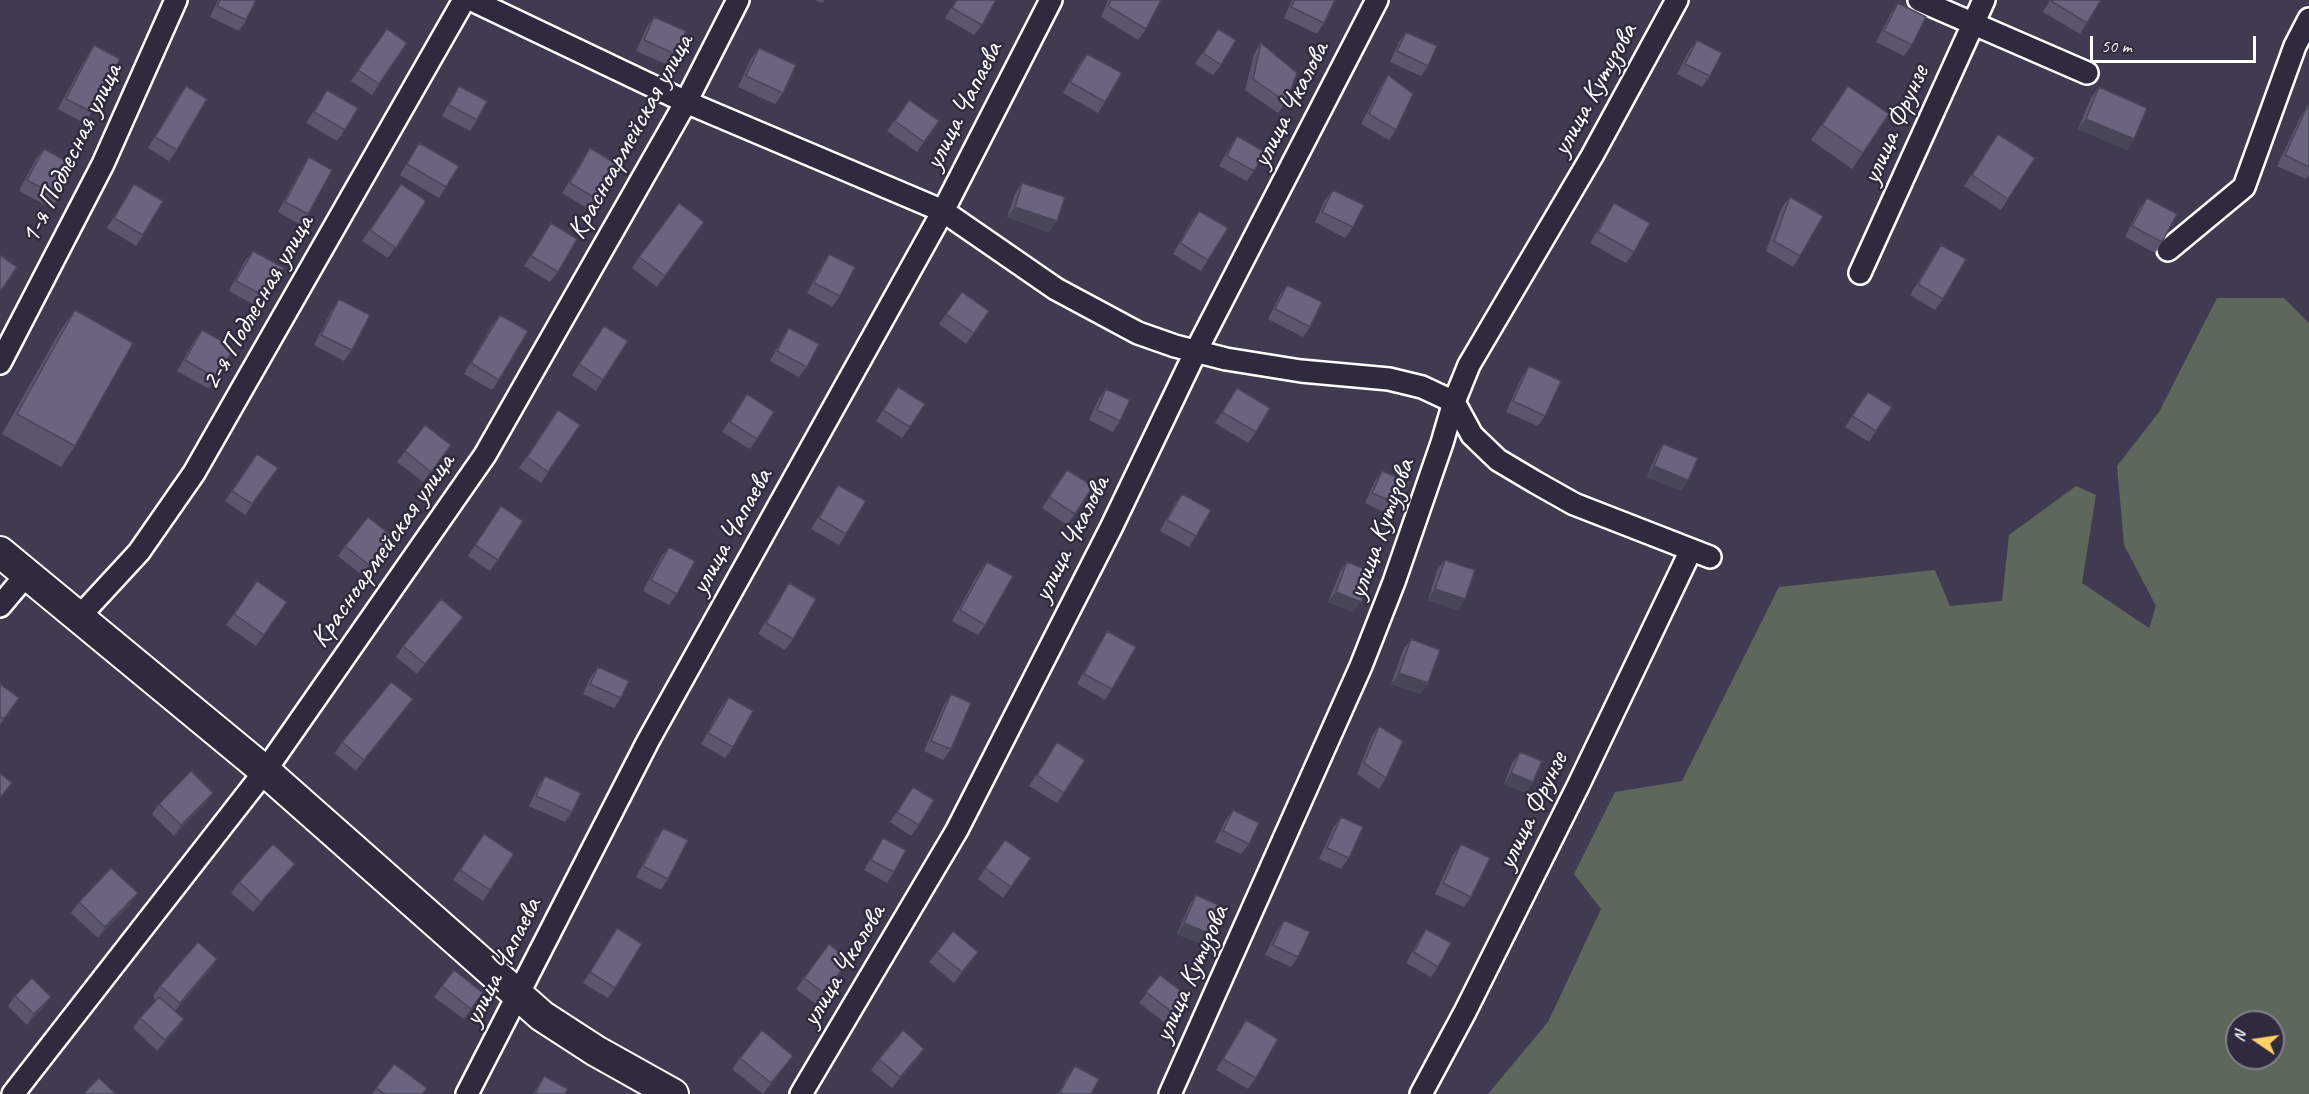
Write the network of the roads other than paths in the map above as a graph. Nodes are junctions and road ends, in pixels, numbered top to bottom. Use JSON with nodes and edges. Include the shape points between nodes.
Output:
{"nodes":[{"id":1,"x":176,"y":0,"type":"edge"},
{"id":2,"x":464,"y":0,"type":"edge"},
{"id":3,"x":472,"y":0,"type":"edge"},
{"id":4,"x":738,"y":0,"type":"edge"},
{"id":5,"x":1051,"y":0,"type":"edge"},
{"id":6,"x":1377,"y":0,"type":"edge"},
{"id":7,"x":1677,"y":0,"type":"edge"},
{"id":8,"x":1919,"y":0,"type":"edge"},
{"id":9,"x":1984,"y":0,"type":"edge"},
{"id":10,"x":2309,"y":19,"type":"edge"},
{"id":11,"x":1972,"y":24,"type":"junction"},
{"id":12,"x":2087,"y":73,"type":"dead end"},
{"id":13,"x":686,"y":102,"type":"junction"},
{"id":14,"x":943,"y":211,"type":"junction"},
{"id":15,"x":2168,"y":250,"type":"dead end"},
{"id":16,"x":1860,"y":273,"type":"dead end"},
{"id":17,"x":1196,"y":351,"type":"junction"},
{"id":18,"x":0,"y":363,"type":"edge"},
{"id":19,"x":1454,"y":402,"type":"junction"},
{"id":20,"x":0,"y":552,"type":"edge"},
{"id":21,"x":27,"y":574,"type":"junction"},
{"id":22,"x":0,"y":606,"type":"edge"},
{"id":23,"x":80,"y":618,"type":"junction"},
{"id":24,"x":265,"y":771,"type":"junction"},
{"id":25,"x":518,"y":996,"type":"junction"},
{"id":26,"x":804,"y":1093,"type":"edge"},
{"id":27,"x":13,"y":1094,"type":"edge"},
{"id":28,"x":467,"y":1094,"type":"edge"},
{"id":29,"x":673,"y":1094,"type":"edge"},
{"id":30,"x":1170,"y":1094,"type":"edge"},
{"id":31,"x":1421,"y":1094,"type":"edge"}],
"edges":[{"from":1,"to":18,"type":"street","name":"1-я Подлесная улица","via":[[103,164]]},
{"from":2,"to":23,"type":"street","name":"2-я Подлесная улица","via":[[194,473],[139,552]]},
{"from":3,"to":13,"type":"street"},
{"from":4,"to":13,"type":"street","name":"Красноармейская улица"},
{"from":5,"to":14,"type":"street","name":"улица Чапаева"},
{"from":6,"to":17,"type":"street","name":"улица Чкалова"},
{"from":7,"to":19,"type":"street","name":"улица Кутузова","via":[[1592,156],[1469,365]]},
{"from":8,"to":11,"type":"street"},
{"from":9,"to":11,"type":"street","name":"улица Фрунзе"},
{"from":10,"to":15,"type":"street","via":[[2295,46],[2244,187]]},
{"from":11,"to":12,"type":"street"},
{"from":11,"to":16,"type":"street","name":"улица Фрунзе"},
{"from":13,"to":14,"type":"street"},
{"from":13,"to":24,"type":"street","name":"Красноармейская улица","via":[[485,455]]},
{"from":14,"to":17,"type":"street","via":[[1093,310],[1138,333]]},
{"from":14,"to":25,"type":"street","name":"улица Чапаева","via":[[648,741]]},
{"from":17,"to":19,"type":"street","via":[[1301,371],[1389,380],[1422,387]]},
{"from":17,"to":26,"type":"street","name":"улица Чкалова","via":[[957,830]]},
{"from":19,"to":30,"type":"street","name":"улица Кутузова","via":[[1398,571],[1361,666]]},
{"from":19,"to":31,"type":"street","name":"улица Фрунзе","via":[[1473,435],[1498,460],[1574,504],[1701,554]]},
{"from":20,"to":21,"type":"street"},
{"from":21,"to":22,"type":"street"},
{"from":21,"to":23,"type":"street"},
{"from":23,"to":24,"type":"street"},
{"from":24,"to":25,"type":"street"},
{"from":24,"to":27,"type":"street","name":"Красноармейская улица"},
{"from":25,"to":28,"type":"street","name":"улица Чапаева"},
{"from":25,"to":29,"type":"street","via":[[596,1051]]}]}
